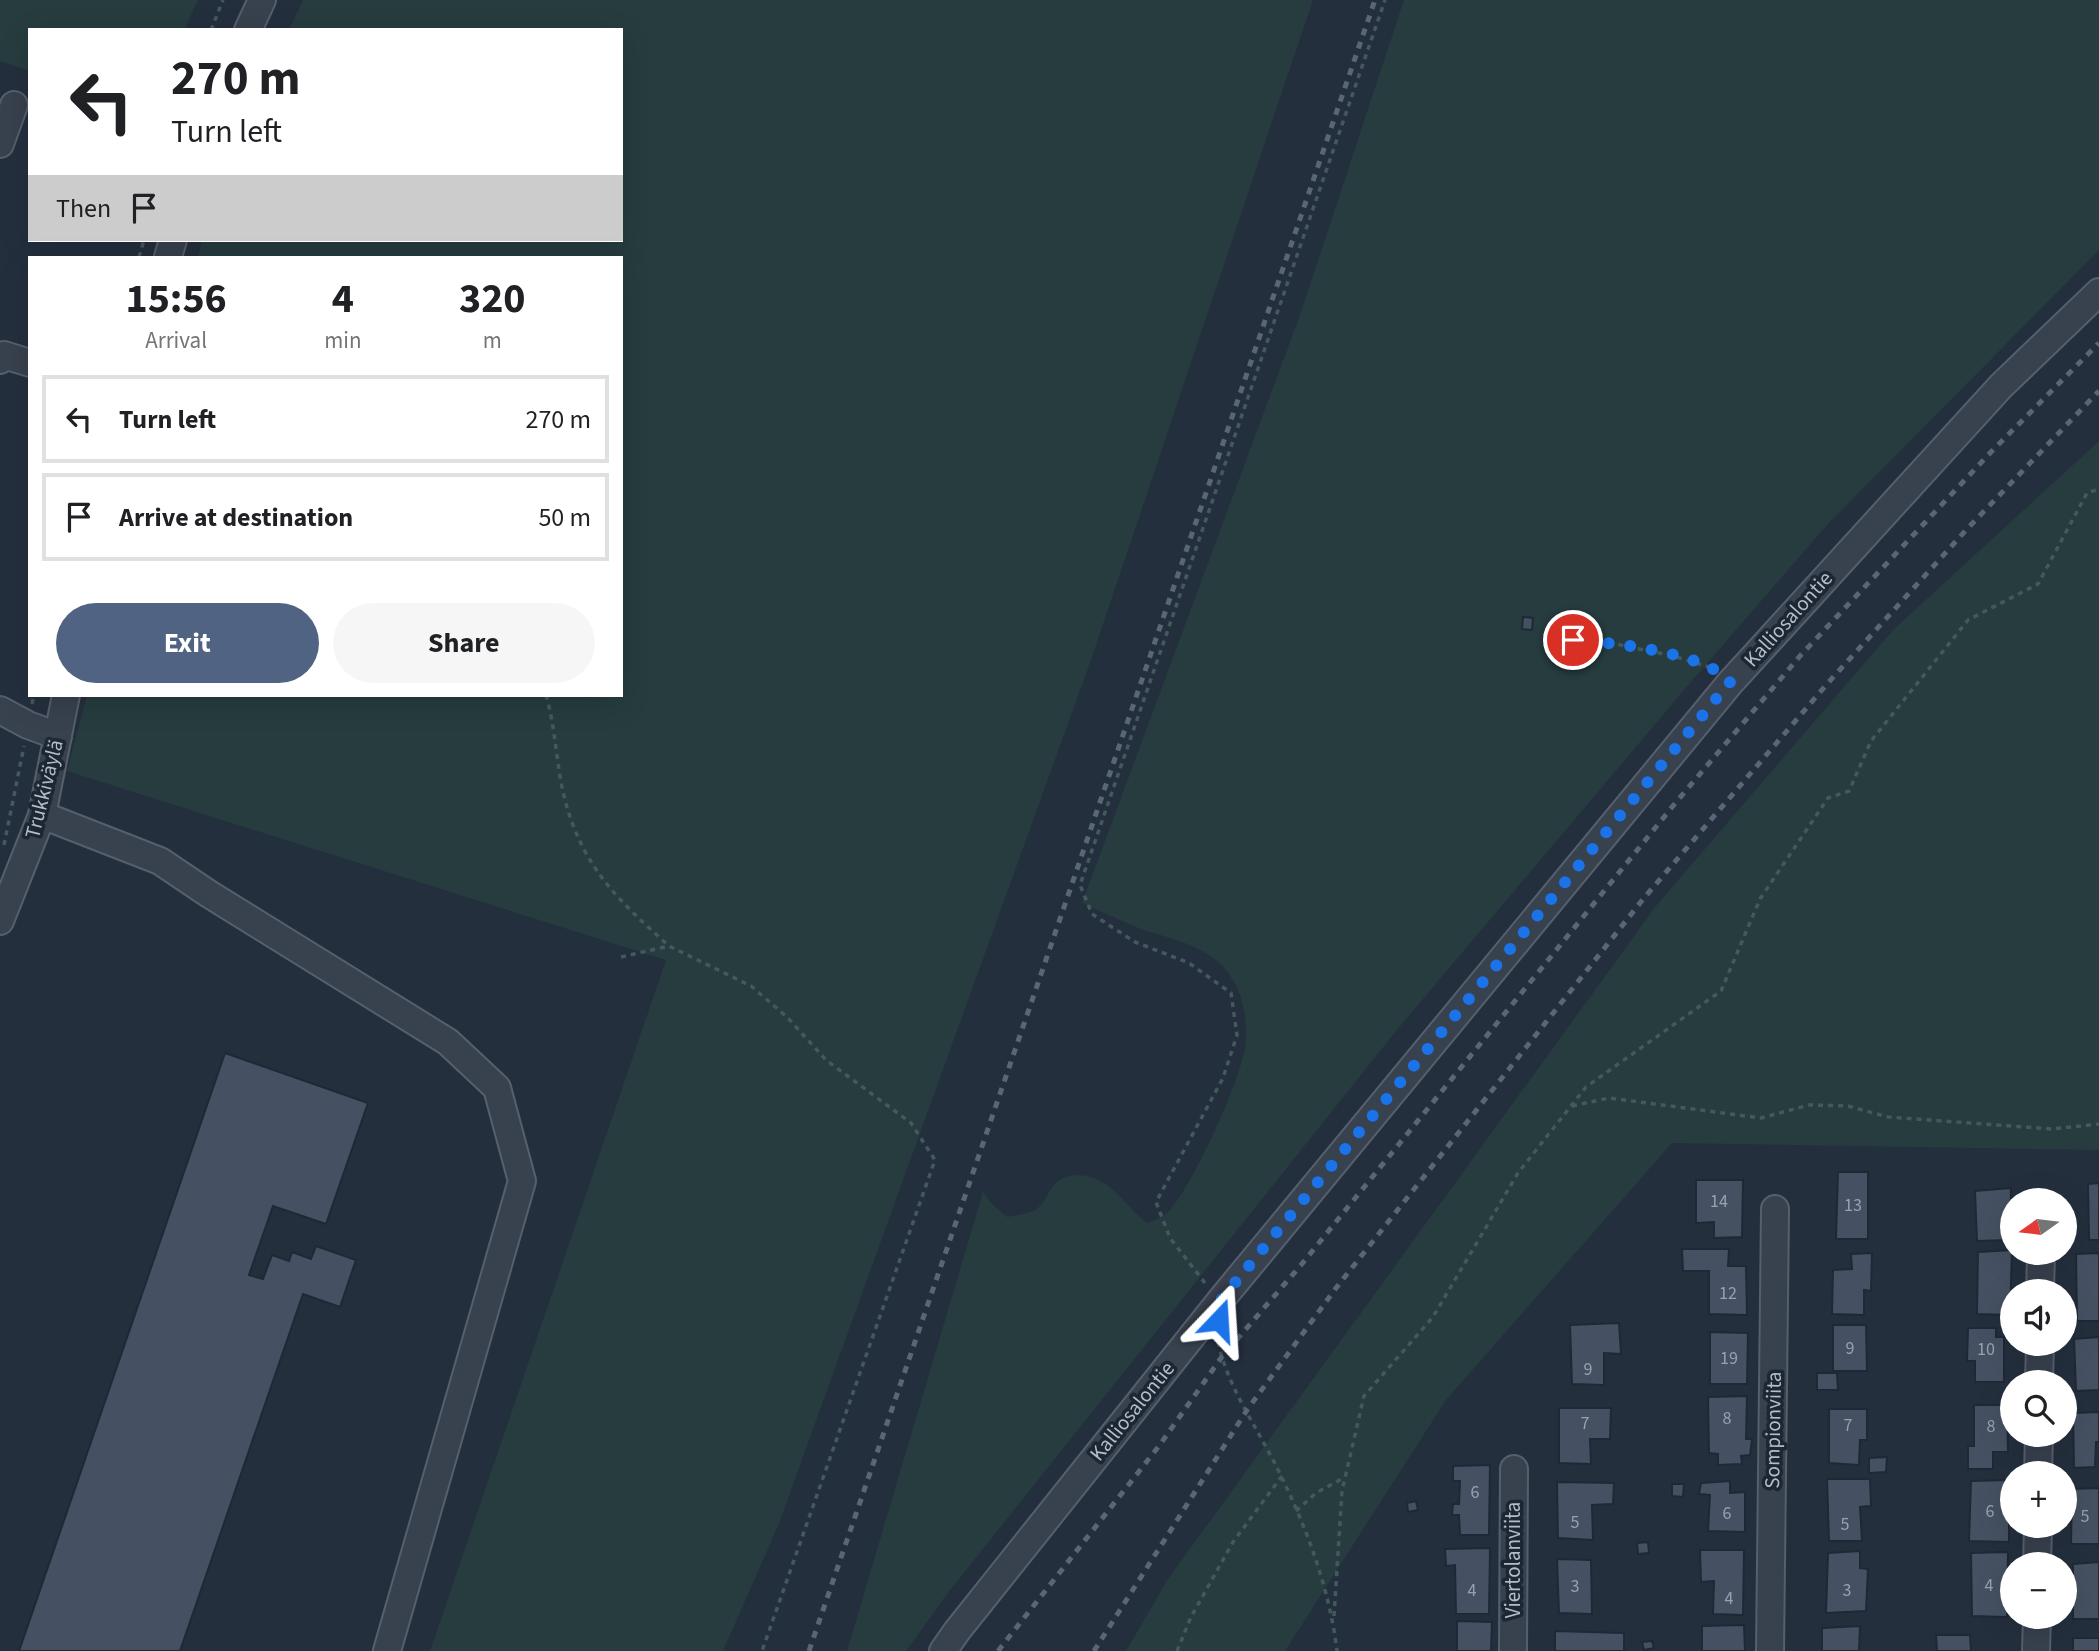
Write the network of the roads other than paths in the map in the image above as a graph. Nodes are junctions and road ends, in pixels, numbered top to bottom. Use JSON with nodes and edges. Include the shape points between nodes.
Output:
{"nodes":[{"id":1,"x":262,"y":0,"type":"edge"},
{"id":2,"x":249,"y":28,"type":"edge"},
{"id":3,"x":15,"y":105,"type":"edge"},
{"id":4,"x":0,"y":144,"type":"edge"},
{"id":5,"x":2099,"y":292,"type":"edge"},
{"id":6,"x":0,"y":360,"type":"edge"},
{"id":7,"x":28,"y":362,"type":"edge"},
{"id":8,"x":66,"y":697,"type":"edge"},
{"id":9,"x":0,"y":710,"type":"edge"},
{"id":10,"x":58,"y":736,"type":"junction"},
{"id":11,"x":42,"y":815,"type":"junction"},
{"id":12,"x":0,"y":921,"type":"edge"},
{"id":13,"x":1775,"y":1209,"type":"dead end"},
{"id":14,"x":1514,"y":1469,"type":"dead end"},
{"id":15,"x":2037,"y":1629,"type":"edge"},
{"id":16,"x":387,"y":1651,"type":"edge"},
{"id":17,"x":943,"y":1651,"type":"edge"},
{"id":18,"x":1513,"y":1651,"type":"edge"},
{"id":19,"x":1770,"y":1651,"type":"edge"},
{"id":20,"x":2036,"y":1651,"type":"edge"}],
"edges":[{"from":1,"to":2,"type":"street"},
{"from":3,"to":4,"type":"street"},
{"from":5,"to":17,"type":"street","name":"Kalliosalontie","via":[[2001,386],[1730,682],[1220,1301]]},
{"from":6,"to":7,"type":"street","via":[[4,355]]},
{"from":8,"to":10,"type":"street","name":"Trukkiväylä"},
{"from":9,"to":10,"type":"street"},
{"from":10,"to":11,"type":"street","name":"Trukkiväylä"},
{"from":11,"to":12,"type":"street","name":"Trukkiväylä"},
{"from":11,"to":16,"type":"street","via":[[160,861],[448,1042],[497,1088],[522,1181]]},
{"from":13,"to":19,"type":"street","name":"Sompionviita"},
{"from":14,"to":18,"type":"street","name":"Viertolanviita"},
{"from":15,"to":20,"type":"street"}]}
